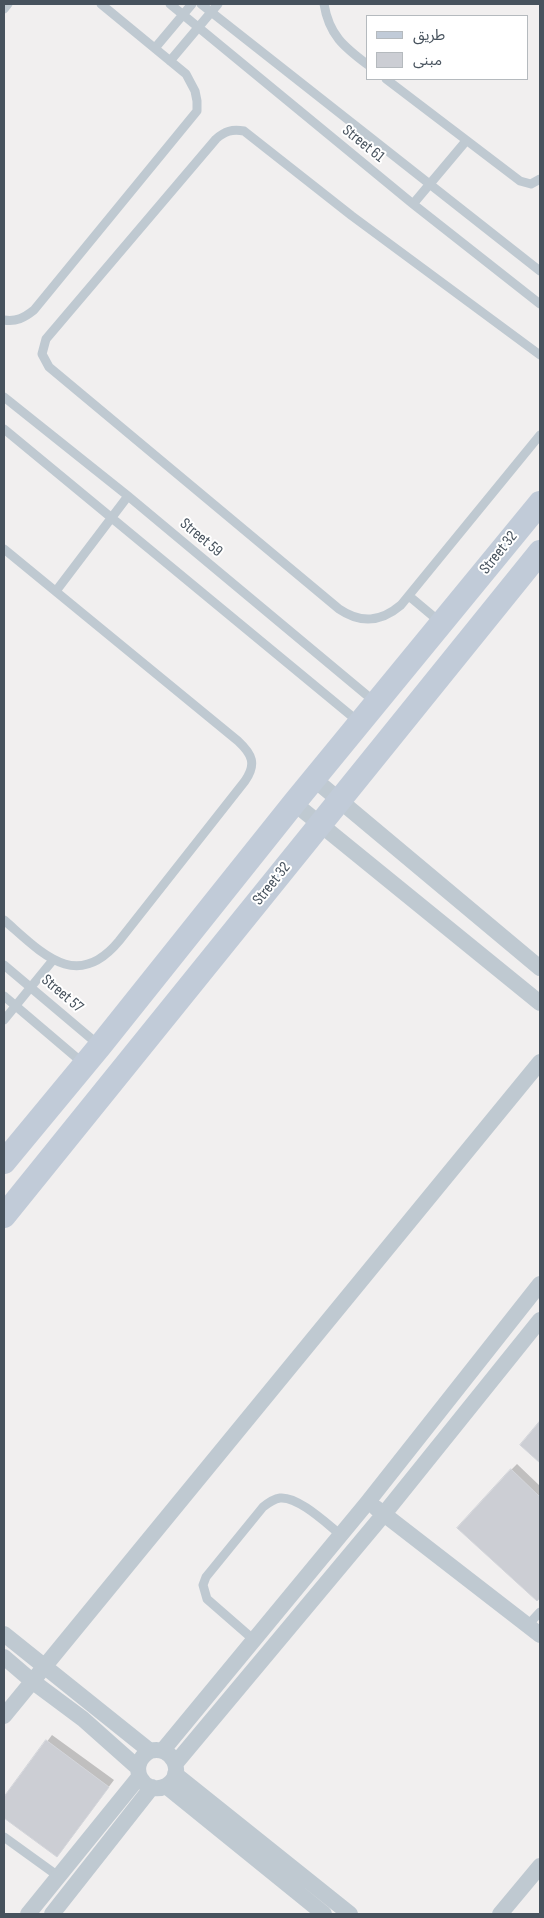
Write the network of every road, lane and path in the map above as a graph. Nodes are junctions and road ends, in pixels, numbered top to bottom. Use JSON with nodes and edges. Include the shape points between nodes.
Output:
{"nodes":[{"id":1,"x":8,"y":4,"type":"edge"},
{"id":2,"x":101,"y":4,"type":"edge"},
{"id":3,"x":170,"y":4,"type":"edge"},
{"id":4,"x":192,"y":4,"type":"edge"},
{"id":5,"x":201,"y":4,"type":"edge"},
{"id":6,"x":218,"y":4,"type":"edge"},
{"id":7,"x":324,"y":4,"type":"edge"},
{"id":8,"x":4,"y":9,"type":"edge"},
{"id":9,"x":211,"y":12,"type":"junction"},
{"id":10,"x":183,"y":15,"type":"junction"},
{"id":11,"x":198,"y":28,"type":"junction"},
{"id":12,"x":155,"y":48,"type":"junction"},
{"id":13,"x":170,"y":61,"type":"junction"},
{"id":14,"x":366,"y":64,"type":"edge"},
{"id":15,"x":387,"y":80,"type":"edge"},
{"id":16,"x":466,"y":141,"type":"junction"},
{"id":17,"x":540,"y":179,"type":"edge"},
{"id":18,"x":429,"y":184,"type":"junction"},
{"id":19,"x":413,"y":204,"type":"junction"},
{"id":20,"x":540,"y":271,"type":"edge"},
{"id":21,"x":540,"y":304,"type":"edge"},
{"id":22,"x":4,"y":320,"type":"edge"},
{"id":23,"x":540,"y":355,"type":"edge"},
{"id":24,"x":4,"y":397,"type":"edge"},
{"id":25,"x":4,"y":428,"type":"edge"},
{"id":26,"x":540,"y":435,"type":"edge"},
{"id":27,"x":128,"y":496,"type":"junction"},
{"id":28,"x":540,"y":503,"type":"edge"},
{"id":29,"x":111,"y":518,"type":"junction"},
{"id":30,"x":4,"y":549,"type":"edge"},
{"id":31,"x":540,"y":552,"type":"edge"},
{"id":32,"x":56,"y":591,"type":"junction"},
{"id":33,"x":409,"y":596,"type":"junction"},
{"id":34,"x":442,"y":624,"type":"junction"},
{"id":35,"x":377,"y":704,"type":"junction"},
{"id":36,"x":361,"y":723,"type":"junction"},
{"id":37,"x":314,"y":779,"type":"junction"},
{"id":38,"x":339,"y":800,"type":"junction"},
{"id":39,"x":294,"y":803,"type":"junction"},
{"id":40,"x":320,"y":824,"type":"junction"},
{"id":41,"x":4,"y":920,"type":"edge"},
{"id":42,"x":53,"y":960,"type":"junction"},
{"id":43,"x":4,"y":965,"type":"edge"},
{"id":44,"x":540,"y":968,"type":"edge"},
{"id":45,"x":30,"y":987,"type":"junction"},
{"id":46,"x":4,"y":996,"type":"edge"},
{"id":47,"x":540,"y":1003,"type":"edge"},
{"id":48,"x":15,"y":1006,"type":"junction"},
{"id":49,"x":4,"y":1020,"type":"edge"},
{"id":50,"x":100,"y":1046,"type":"junction"},
{"id":51,"x":540,"y":1062,"type":"edge"},
{"id":52,"x":85,"y":1064,"type":"junction"},
{"id":53,"x":125,"y":1066,"type":"junction"},
{"id":54,"x":110,"y":1085,"type":"junction"},
{"id":55,"x":4,"y":1162,"type":"edge"},
{"id":56,"x":4,"y":1216,"type":"edge"},
{"id":57,"x":540,"y":1284,"type":"edge"},
{"id":58,"x":540,"y":1320,"type":"edge"},
{"id":59,"x":368,"y":1503,"type":"junction"},
{"id":60,"x":384,"y":1514,"type":"junction"},
{"id":61,"x":341,"y":1535,"type":"junction"},
{"id":62,"x":540,"y":1612,"type":"edge"},
{"id":63,"x":534,"y":1630,"type":"edge"},
{"id":64,"x":4,"y":1634,"type":"edge"},
{"id":65,"x":254,"y":1640,"type":"junction"},
{"id":66,"x":4,"y":1657,"type":"edge"},
{"id":67,"x":45,"y":1666,"type":"junction"},
{"id":68,"x":32,"y":1682,"type":"junction"},
{"id":69,"x":4,"y":1716,"type":"edge"},
{"id":70,"x":156,"y":1750,"type":"junction"},
{"id":71,"x":157,"y":1776,"type":"junction"},
{"id":72,"x":4,"y":1837,"type":"edge"},
{"id":73,"x":540,"y":1866,"type":"edge"},
{"id":74,"x":58,"y":1876,"type":"junction"},
{"id":75,"x":28,"y":1914,"type":"edge"},
{"id":76,"x":52,"y":1914,"type":"edge"},
{"id":77,"x":324,"y":1914,"type":"edge"},
{"id":78,"x":350,"y":1914,"type":"edge"},
{"id":79,"x":500,"y":1914,"type":"edge"}],
"edges":[{"from":1,"to":8,"type":"lane"},
{"from":2,"to":12,"type":"lane"},
{"from":3,"to":10,"type":"lane","name":"Street 61"},
{"from":4,"to":10,"type":"lane"},
{"from":5,"to":9,"type":"lane","name":"Street 61"},
{"from":6,"to":9,"type":"lane"},
{"from":7,"to":14,"type":"lane","via":[[335,35],[344,47]]},
{"from":9,"to":11,"type":"lane"},
{"from":9,"to":18,"type":"lane","name":"Street 61"},
{"from":10,"to":11,"type":"lane","name":"Street 61"},
{"from":10,"to":12,"type":"lane"},
{"from":11,"to":13,"type":"lane"},
{"from":11,"to":19,"type":"lane","name":"Street 61"},
{"from":12,"to":13,"type":"lane"},
{"from":13,"to":22,"type":"lane","via":[[191,82],[197,101],[196,111],[34,310],[24,318]]},
{"from":15,"to":16,"type":"lane"},
{"from":16,"to":17,"type":"lane","via":[[520,181],[531,184]]},
{"from":16,"to":18,"type":"lane"},
{"from":18,"to":19,"type":"lane"},
{"from":18,"to":20,"type":"lane","name":"Street 61"},
{"from":19,"to":21,"type":"lane","name":"Street 61"},
{"from":23,"to":33,"type":"lane","via":[[352,216],[244,131],[234,130],[224,132],[216,139],[46,339],[42,354],[49,367],[339,609],[360,619],[382,618]]},
{"from":24,"to":27,"type":"lane","name":"Street 59"},
{"from":25,"to":29,"type":"lane"},
{"from":26,"to":33,"type":"lane"},
{"from":27,"to":29,"type":"lane"},
{"from":27,"to":35,"type":"lane","name":"Street 59"},
{"from":28,"to":34,"type":"main road","name":"Street 32"},
{"from":29,"to":32,"type":"lane"},
{"from":29,"to":36,"type":"lane"},
{"from":30,"to":32,"type":"lane"},
{"from":31,"to":38,"type":"main road","name":"Street 32"},
{"from":32,"to":42,"type":"lane","via":[[238,741],[251,755],[252,764],[251,773],[245,781],[111,951],[90,964],[78,966]]},
{"from":33,"to":34,"type":"lane"},
{"from":34,"to":35,"type":"main road","name":"Street 32"},
{"from":35,"to":36,"type":"main road","name":"Street 32"},
{"from":36,"to":37,"type":"main road","name":"Street 32"},
{"from":37,"to":38,"type":"street"},
{"from":37,"to":39,"type":"main road","name":"Street 32"},
{"from":38,"to":40,"type":"main road","name":"Street 32"},
{"from":38,"to":44,"type":"street"},
{"from":39,"to":40,"type":"street"},
{"from":39,"to":50,"type":"main road","name":"Street 32"},
{"from":40,"to":47,"type":"street"},
{"from":40,"to":53,"type":"main road","name":"Street 32"},
{"from":41,"to":42,"type":"lane"},
{"from":42,"to":45,"type":"lane"},
{"from":43,"to":45,"type":"lane","name":"Street 57"},
{"from":45,"to":48,"type":"lane"},
{"from":45,"to":50,"type":"lane","name":"Street 57"},
{"from":46,"to":48,"type":"lane"},
{"from":48,"to":49,"type":"lane"},
{"from":48,"to":52,"type":"lane"},
{"from":50,"to":52,"type":"main road","name":"Street 32"},
{"from":50,"to":53,"type":"main road"},
{"from":51,"to":67,"type":"street"},
{"from":52,"to":54,"type":"main road"},
{"from":52,"to":55,"type":"main road","name":"Street 32"},
{"from":53,"to":54,"type":"main road","name":"Street 32"},
{"from":54,"to":56,"type":"main road","name":"Street 32"},
{"from":57,"to":59,"type":"street"},
{"from":58,"to":60,"type":"street"},
{"from":59,"to":60,"type":"street"},
{"from":59,"to":61,"type":"street"},
{"from":60,"to":63,"type":"street"},
{"from":60,"to":71,"type":"street"},
{"from":61,"to":65,"type":"street"},
{"from":61,"to":65,"type":"lane","via":[[292,1500],[281,1498],[263,1507],[203,1585],[207,1599]]},
{"from":62,"to":63,"type":"lane"},
{"from":64,"to":67,"type":"street"},
{"from":65,"to":70,"type":"street"},
{"from":66,"to":68,"type":"street"},
{"from":67,"to":68,"type":"street"},
{"from":67,"to":70,"type":"street"},
{"from":68,"to":69,"type":"street"},
{"from":68,"to":71,"type":"street"},
{"from":70,"to":71,"type":"street","via":[[173,1758]]},
{"from":70,"to":71,"type":"street","via":[[143,1754],[139,1760]]},
{"from":71,"to":74,"type":"street"},
{"from":71,"to":76,"type":"street"},
{"from":71,"to":77,"type":"street"},
{"from":71,"to":78,"type":"street"},
{"from":72,"to":74,"type":"lane"},
{"from":73,"to":79,"type":"street"},
{"from":74,"to":75,"type":"street"}]}
